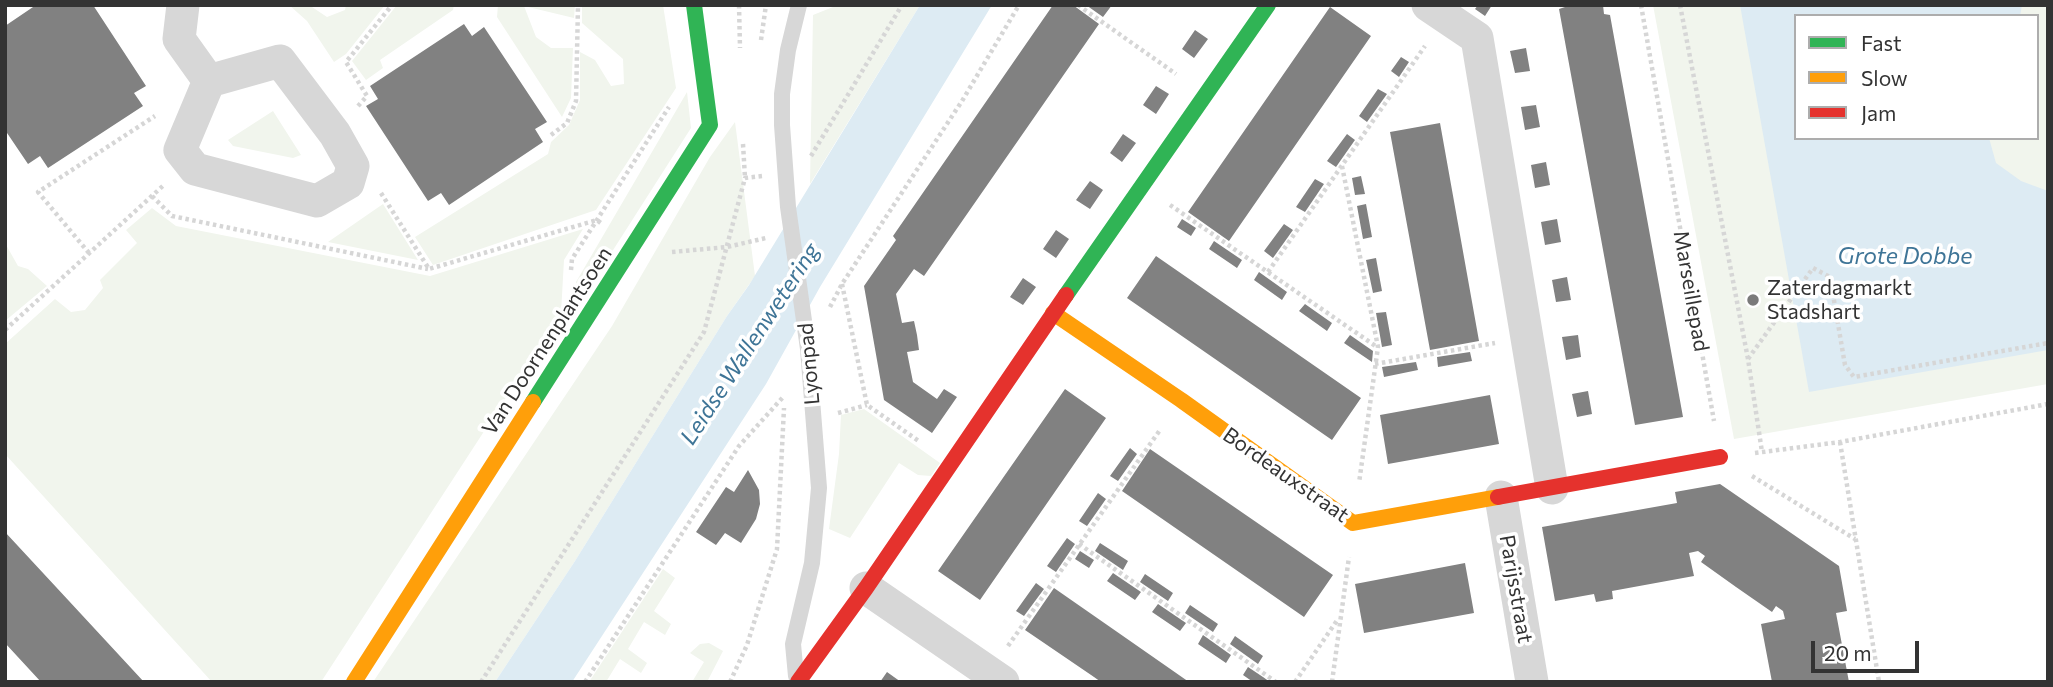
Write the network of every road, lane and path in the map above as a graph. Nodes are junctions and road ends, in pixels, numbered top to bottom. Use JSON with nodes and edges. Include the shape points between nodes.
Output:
{"nodes":[{"id":1,"x":183,"y":5,"type":"edge"},
{"id":2,"x":392,"y":5,"type":"edge"},
{"id":3,"x":578,"y":5,"type":"edge"},
{"id":4,"x":694,"y":5,"type":"edge"},
{"id":5,"x":799,"y":5,"type":"edge"},
{"id":6,"x":902,"y":5,"type":"edge"},
{"id":7,"x":1019,"y":5,"type":"edge"},
{"id":8,"x":1078,"y":5,"type":"edge"},
{"id":9,"x":1268,"y":5,"type":"edge"},
{"id":10,"x":1640,"y":5,"type":"edge"},
{"id":11,"x":1680,"y":5,"type":"edge"},
{"id":12,"x":1437,"y":11,"type":"edge"},
{"id":13,"x":209,"y":81,"type":"junction"},
{"id":14,"x":1206,"y":94,"type":"junction"},
{"id":15,"x":672,"y":103,"type":"dead end"},
{"id":16,"x":163,"y":111,"type":"dead end"},
{"id":17,"x":335,"y":134,"type":"junction"},
{"id":18,"x":551,"y":135,"type":"dead end"},
{"id":19,"x":189,"y":161,"type":"junction"},
{"id":20,"x":353,"y":166,"type":"junction"},
{"id":21,"x":1342,"y":166,"type":"junction"},
{"id":22,"x":785,"y":173,"type":"junction"},
{"id":23,"x":1142,"y":186,"type":"junction"},
{"id":24,"x":152,"y":196,"type":"junction"},
{"id":25,"x":597,"y":220,"type":"junction"},
{"id":26,"x":766,"y":238,"type":"dead end"},
{"id":27,"x":632,"y":246,"type":"junction"},
{"id":28,"x":727,"y":247,"type":"junction"},
{"id":29,"x":89,"y":253,"type":"junction"},
{"id":30,"x":429,"y":269,"type":"junction"},
{"id":31,"x":571,"y":272,"type":"dead end"},
{"id":32,"x":1268,"y":272,"type":"junction"},
{"id":33,"x":842,"y":284,"type":"junction"},
{"id":34,"x":1053,"y":313,"type":"junction"},
{"id":35,"x":5,"y":330,"type":"edge"},
{"id":36,"x":1527,"y":337,"type":"junction"},
{"id":37,"x":2048,"y":343,"type":"edge"},
{"id":38,"x":1378,"y":347,"type":"junction"},
{"id":39,"x":808,"y":349,"type":"junction"},
{"id":40,"x":1748,"y":359,"type":"junction"},
{"id":41,"x":1375,"y":364,"type":"junction"},
{"id":42,"x":784,"y":385,"type":"dead end"},
{"id":43,"x":784,"y":396,"type":"junction"},
{"id":44,"x":1181,"y":400,"type":"junction"},
{"id":45,"x":2048,"y":404,"type":"edge"},
{"id":46,"x":867,"y":405,"type":"junction"},
{"id":47,"x":840,"y":412,"type":"dead end"},
{"id":48,"x":1840,"y":442,"type":"junction"},
{"id":49,"x":1762,"y":452,"type":"junction"},
{"id":50,"x":1720,"y":457,"type":"junction"},
{"id":51,"x":951,"y":463,"type":"junction"},
{"id":52,"x":1552,"y":488,"type":"junction"},
{"id":53,"x":1501,"y":497,"type":"junction"},
{"id":54,"x":1353,"y":523,"type":"junction"},
{"id":55,"x":1856,"y":540,"type":"junction"},
{"id":56,"x":1079,"y":544,"type":"junction"},
{"id":57,"x":866,"y":588,"type":"junction"},
{"id":58,"x":1340,"y":616,"type":"junction"},
{"id":59,"x":996,"y":677,"type":"edge"},
{"id":60,"x":354,"y":682,"type":"edge"},
{"id":61,"x":481,"y":682,"type":"edge"},
{"id":62,"x":585,"y":682,"type":"edge"},
{"id":63,"x":730,"y":682,"type":"edge"},
{"id":64,"x":797,"y":682,"type":"edge"},
{"id":65,"x":1276,"y":682,"type":"edge"},
{"id":66,"x":1295,"y":682,"type":"edge"},
{"id":67,"x":1332,"y":682,"type":"edge"},
{"id":68,"x":1532,"y":682,"type":"edge"},
{"id":69,"x":1879,"y":682,"type":"edge"}],
"edges":[{"from":1,"to":13,"type":"street","via":[[179,39]]},
{"from":2,"to":17,"type":"path","via":[[346,62],[367,96]]},
{"from":3,"to":18,"type":"path","via":[[576,102],[567,123]]},
{"from":4,"to":27,"type":"street","name":"Van Doornenplantsoen","via":[[710,125]]},
{"from":5,"to":22,"type":"lane","name":"Lyonpad","via":[[782,94]]},
{"from":6,"to":22,"type":"path","via":[[803,170]]},
{"from":7,"to":33,"type":"path"},
{"from":8,"to":14,"type":"path"},
{"from":9,"to":14,"type":"street"},
{"from":10,"to":50,"type":"path","name":"Marseillepad"},
{"from":11,"to":40,"type":"path"},
{"from":12,"to":21,"type":"path"},
{"from":12,"to":36,"type":"street","via":[[1477,38]]},
{"from":13,"to":17,"type":"street","via":[[280,61]]},
{"from":13,"to":19,"type":"street","via":[[180,150]]},
{"from":14,"to":23,"type":"street"},
{"from":15,"to":25,"type":"path"},
{"from":16,"to":29,"type":"path","via":[[38,192]]},
{"from":17,"to":20,"type":"street"},
{"from":19,"to":20,"type":"street","via":[[195,169],[317,201],[348,183]]},
{"from":19,"to":24,"type":"path"},
{"from":20,"to":30,"type":"path","via":[[376,184]]},
{"from":21,"to":32,"type":"path"},
{"from":21,"to":38,"type":"path"},
{"from":22,"to":28,"type":"path","via":[[745,178]]},
{"from":22,"to":39,"type":"lane","name":"Lyonpad"},
{"from":23,"to":32,"type":"path"},
{"from":23,"to":34,"type":"street"},
{"from":24,"to":29,"type":"path"},
{"from":24,"to":30,"type":"path","via":[[172,216]]},
{"from":25,"to":27,"type":"path"},
{"from":25,"to":30,"type":"path"},
{"from":25,"to":31,"type":"path","via":[[572,259]]},
{"from":26,"to":28,"type":"path"},
{"from":27,"to":28,"type":"path","via":[[655,254]]},
{"from":27,"to":60,"type":"street","name":"Van Doornenplantsoen"},
{"from":28,"to":61,"type":"path","via":[[704,332]]},
{"from":29,"to":35,"type":"path"},
{"from":32,"to":38,"type":"path"},
{"from":33,"to":39,"type":"path"},
{"from":33,"to":46,"type":"path"},
{"from":34,"to":44,"type":"street","name":"Bordeauxstraat"},
{"from":34,"to":51,"type":"street"},
{"from":36,"to":41,"type":"path"},
{"from":36,"to":52,"type":"street"},
{"from":37,"to":40,"type":"path","via":[[1854,377],[1844,365],[1830,277],[1813,268]]},
{"from":38,"to":41,"type":"path"},
{"from":39,"to":43,"type":"path"},
{"from":39,"to":64,"type":"lane","name":"Lyonpad","via":[[819,488],[812,563],[793,645]]},
{"from":40,"to":49,"type":"path"},
{"from":41,"to":54,"type":"path"},
{"from":42,"to":43,"type":"path","name":"Lyonpad"},
{"from":43,"to":62,"type":"path","via":[[739,446]]},
{"from":43,"to":63,"type":"path","name":"Lyonpad","via":[[777,549],[747,645]]},
{"from":44,"to":54,"type":"street","name":"Bordeauxstraat"},
{"from":44,"to":56,"type":"path"},
{"from":45,"to":48,"type":"path"},
{"from":46,"to":47,"type":"path"},
{"from":46,"to":51,"type":"path"},
{"from":48,"to":49,"type":"path"},
{"from":48,"to":55,"type":"path"},
{"from":49,"to":50,"type":"path"},
{"from":50,"to":52,"type":"street","name":"Bordeauxstraat"},
{"from":50,"to":55,"type":"path"},
{"from":51,"to":57,"type":"street"},
{"from":52,"to":53,"type":"street","name":"Bordeauxstraat"},
{"from":53,"to":54,"type":"street","name":"Bordeauxstraat"},
{"from":53,"to":68,"type":"street","name":"Parijsstraat"},
{"from":54,"to":58,"type":"path"},
{"from":55,"to":69,"type":"path"},
{"from":56,"to":59,"type":"path"},
{"from":56,"to":65,"type":"path"},
{"from":57,"to":59,"type":"street"},
{"from":57,"to":64,"type":"street"},
{"from":58,"to":66,"type":"path"},
{"from":58,"to":67,"type":"path"}]}
